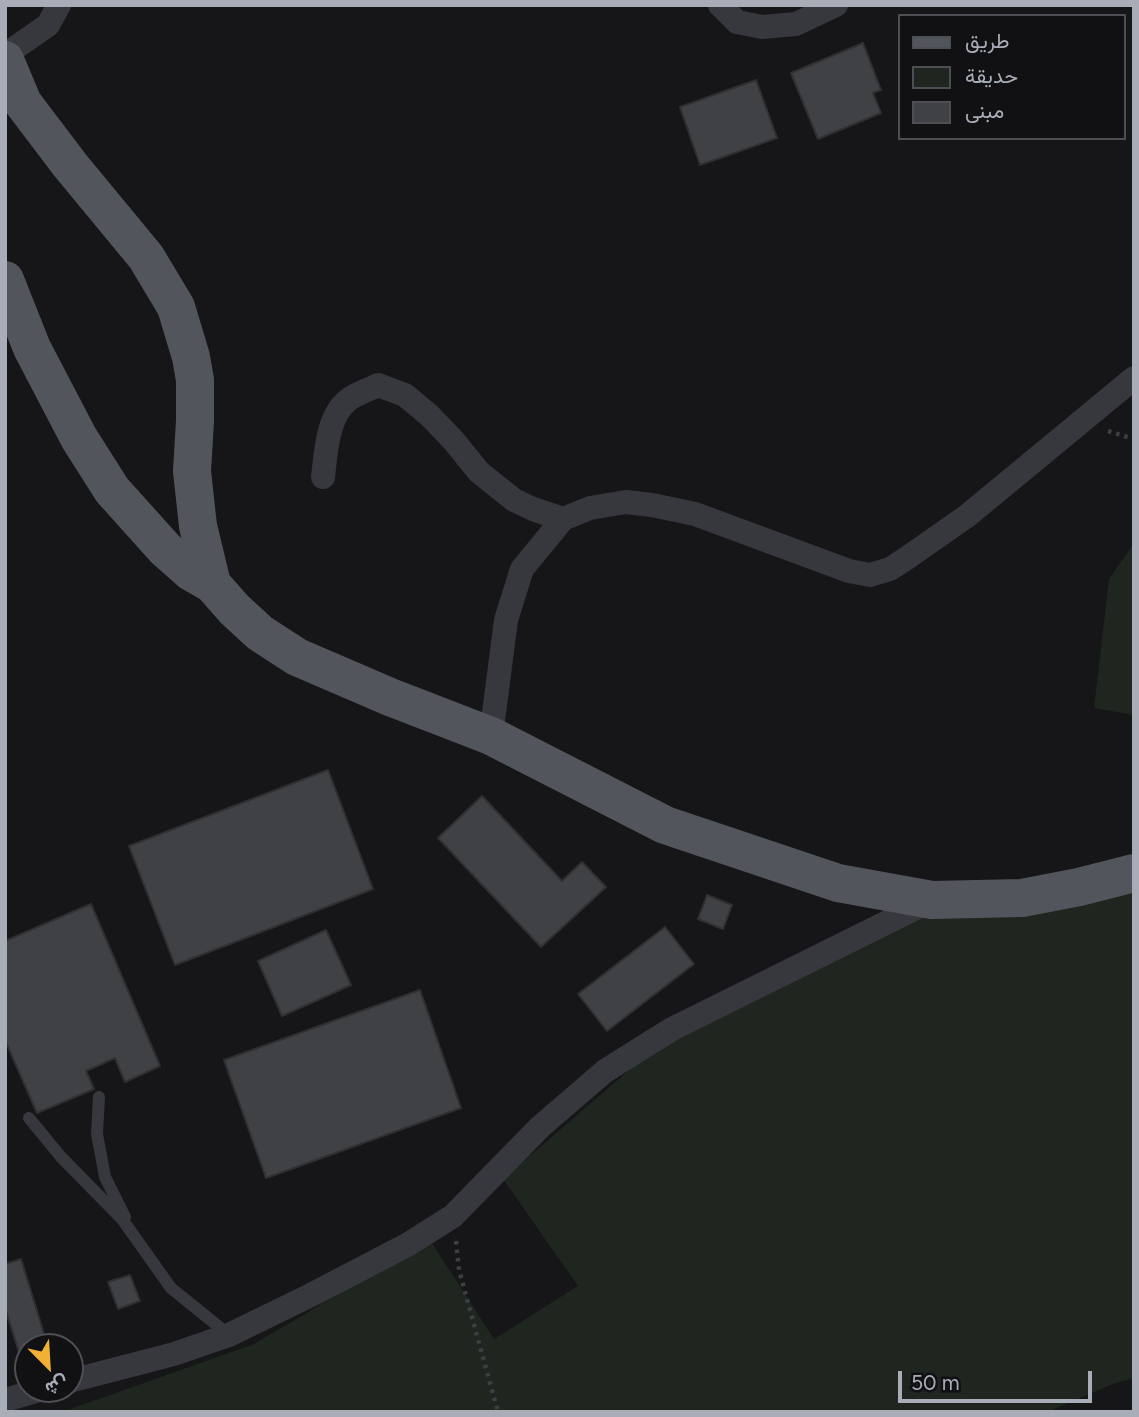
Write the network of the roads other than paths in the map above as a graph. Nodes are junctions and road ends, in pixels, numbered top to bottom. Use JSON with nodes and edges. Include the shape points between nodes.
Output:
{"nodes":[{"id":1,"x":720,"y":5,"type":"edge"},
{"id":2,"x":836,"y":5,"type":"edge"},
{"id":3,"x":50,"y":12,"type":"edge"},
{"id":4,"x":5,"y":55,"type":"edge"},
{"id":5,"x":5,"y":60,"type":"edge"},
{"id":6,"x":14,"y":106,"type":"edge"},
{"id":7,"x":5,"y":281,"type":"edge"},
{"id":8,"x":1134,"y":378,"type":"edge"},
{"id":9,"x":323,"y":477,"type":"dead end"},
{"id":10,"x":563,"y":519,"type":"junction"},
{"id":11,"x":212,"y":584,"type":"junction"},
{"id":12,"x":491,"y":736,"type":"junction"},
{"id":13,"x":1134,"y":873,"type":"edge"},
{"id":14,"x":932,"y":900,"type":"junction"},
{"id":15,"x":99,"y":1097,"type":"dead end"},
{"id":16,"x":29,"y":1118,"type":"dead end"},
{"id":17,"x":138,"y":1241,"type":"junction"},
{"id":18,"x":229,"y":1335,"type":"junction"},
{"id":19,"x":84,"y":1377,"type":"edge"}],
"edges":[{"from":1,"to":2,"type":"street","via":[[737,22],[762,27],[796,24]]},
{"from":3,"to":4,"type":"street"},
{"from":5,"to":6,"type":"main road"},
{"from":6,"to":11,"type":"main road","via":[[146,257],[176,307],[195,380],[192,471],[198,526]]},
{"from":7,"to":11,"type":"main road","via":[[32,348],[112,490],[165,550]]},
{"from":8,"to":10,"type":"street","via":[[967,516],[891,569],[870,575],[695,514],[652,505],[625,502]]},
{"from":9,"to":10,"type":"street","via":[[333,419],[348,400],[378,385],[405,395],[422,409],[479,472],[514,499]]},
{"from":10,"to":12,"type":"street","via":[[523,569],[506,620]]},
{"from":11,"to":12,"type":"main road","via":[[260,633],[297,657]]},
{"from":12,"to":14,"type":"main road","via":[[665,825],[838,883]]},
{"from":13,"to":14,"type":"main road","via":[[1022,898]]},
{"from":14,"to":18,"type":"street","via":[[672,1029],[605,1071],[540,1127],[453,1216],[407,1245]]},
{"from":15,"to":17,"type":"lane","via":[[97,1134],[105,1177]]},
{"from":16,"to":17,"type":"lane"},
{"from":17,"to":18,"type":"lane","via":[[171,1288]]},
{"from":18,"to":19,"type":"street"}]}
